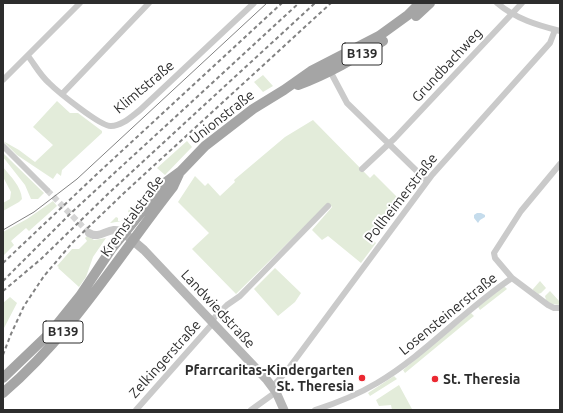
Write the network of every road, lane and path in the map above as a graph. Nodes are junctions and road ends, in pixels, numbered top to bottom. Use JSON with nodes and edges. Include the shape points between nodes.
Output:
{"nodes":[{"id":1,"x":80,"y":3,"type":"edge"},
{"id":2,"x":149,"y":3,"type":"edge"},
{"id":3,"x":254,"y":3,"type":"edge"},
{"id":4,"x":420,"y":3,"type":"edge"},
{"id":5,"x":430,"y":3,"type":"edge"},
{"id":6,"x":497,"y":3,"type":"edge"},
{"id":7,"x":522,"y":3,"type":"edge"},
{"id":8,"x":512,"y":14,"type":"junction"},
{"id":9,"x":558,"y":31,"type":"edge"},
{"id":10,"x":28,"y":56,"type":"junction"},
{"id":11,"x":330,"y":70,"type":"junction"},
{"id":12,"x":3,"y":80,"type":"edge"},
{"id":13,"x":284,"y":90,"type":"junction"},
{"id":14,"x":62,"y":94,"type":"junction"},
{"id":15,"x":388,"y":143,"type":"junction"},
{"id":16,"x":3,"y":146,"type":"edge"},
{"id":17,"x":560,"y":164,"type":"edge"},
{"id":18,"x":362,"y":169,"type":"dead end"},
{"id":19,"x":181,"y":171,"type":"junction"},
{"id":20,"x":427,"y":181,"type":"junction"},
{"id":21,"x":47,"y":190,"type":"tunnel mouth"},
{"id":22,"x":328,"y":206,"type":"dead end"},
{"id":23,"x":89,"y":233,"type":"dead end"},
{"id":24,"x":124,"y":233,"type":"junction"},
{"id":25,"x":132,"y":240,"type":"junction"},
{"id":26,"x":512,"y":278,"type":"junction"},
{"id":27,"x":560,"y":308,"type":"edge"},
{"id":28,"x":212,"y":322,"type":"junction"},
{"id":29,"x":3,"y":378,"type":"edge"},
{"id":30,"x":274,"y":390,"type":"junction"},
{"id":31,"x":3,"y":393,"type":"edge"},
{"id":32,"x":136,"y":410,"type":"edge"},
{"id":33,"x":251,"y":410,"type":"edge"},
{"id":34,"x":284,"y":410,"type":"edge"},
{"id":35,"x":315,"y":410,"type":"edge"}],
"edges":[{"from":1,"to":10,"type":"street"},
{"from":2,"to":14,"type":"street"},
{"from":3,"to":14,"type":"street","name":"Klimtstraße","via":[[160,92],[124,122],[115,126],[100,122]]},
{"from":4,"to":13,"type":"main road","name":"Unionstraße","number":"B139","via":[[379,36],[311,71]]},
{"from":5,"to":11,"type":"main road","name":"Unionstraße","number":"B139","via":[[394,33]]},
{"from":6,"to":8,"type":"street"},
{"from":7,"to":8,"type":"street","name":"Grundbachweg"},
{"from":8,"to":9,"type":"street"},
{"from":8,"to":15,"type":"street","name":"Grundbachweg"},
{"from":9,"to":20,"type":"street","name":"Pollheimerstraße"},
{"from":10,"to":12,"type":"street"},
{"from":10,"to":14,"type":"street","name":"Klimtstraße","via":[[49,83]]},
{"from":11,"to":13,"type":"main road","name":"Unionstraße","number":"B139"},
{"from":11,"to":15,"type":"street","via":[[347,103]]},
{"from":13,"to":19,"type":"main road","name":"Unionstraße","number":"B139","via":[[217,136]]},
{"from":15,"to":18,"type":"street","name":"Grundbachweg"},
{"from":15,"to":20,"type":"street"},
{"from":16,"to":21,"type":"street"},
{"from":17,"to":26,"type":"street","name":"Losensteinerstraße","via":[[495,249],[495,258]]},
{"from":19,"to":24,"type":"main road","name":"Kremstalstraße","number":"B139","via":[[166,182]]},
{"from":19,"to":25,"type":"main road","name":"Kremstalstraße","number":"B139","via":[[173,187]]},
{"from":20,"to":30,"type":"street","name":"Pollheimerstraße"},
{"from":22,"to":28,"type":"street"},
{"from":23,"to":24,"type":"street","via":[[99,235],[109,230]]},
{"from":24,"to":25,"type":"main road","name":"Landwiedstraße"},
{"from":24,"to":29,"type":"main road","name":"Kremstalstraße","number":"B139","via":[[65,315],[35,349]]},
{"from":25,"to":28,"type":"main road","name":"Landwiedstraße"},
{"from":25,"to":31,"type":"main road","name":"Kremstalstraße","number":"B139","via":[[95,292],[59,336]]},
{"from":26,"to":27,"type":"street","via":[[548,305]]},
{"from":26,"to":35,"type":"street","name":"Losensteinerstraße","via":[[386,378],[358,394]]},
{"from":28,"to":30,"type":"main road","name":"Landwiedstraße"},
{"from":28,"to":32,"type":"street","name":"Zelkingerstraße"},
{"from":30,"to":33,"type":"street","name":"Pollheimerstraße"},
{"from":30,"to":34,"type":"main road","name":"Landwiedstraße"}]}
